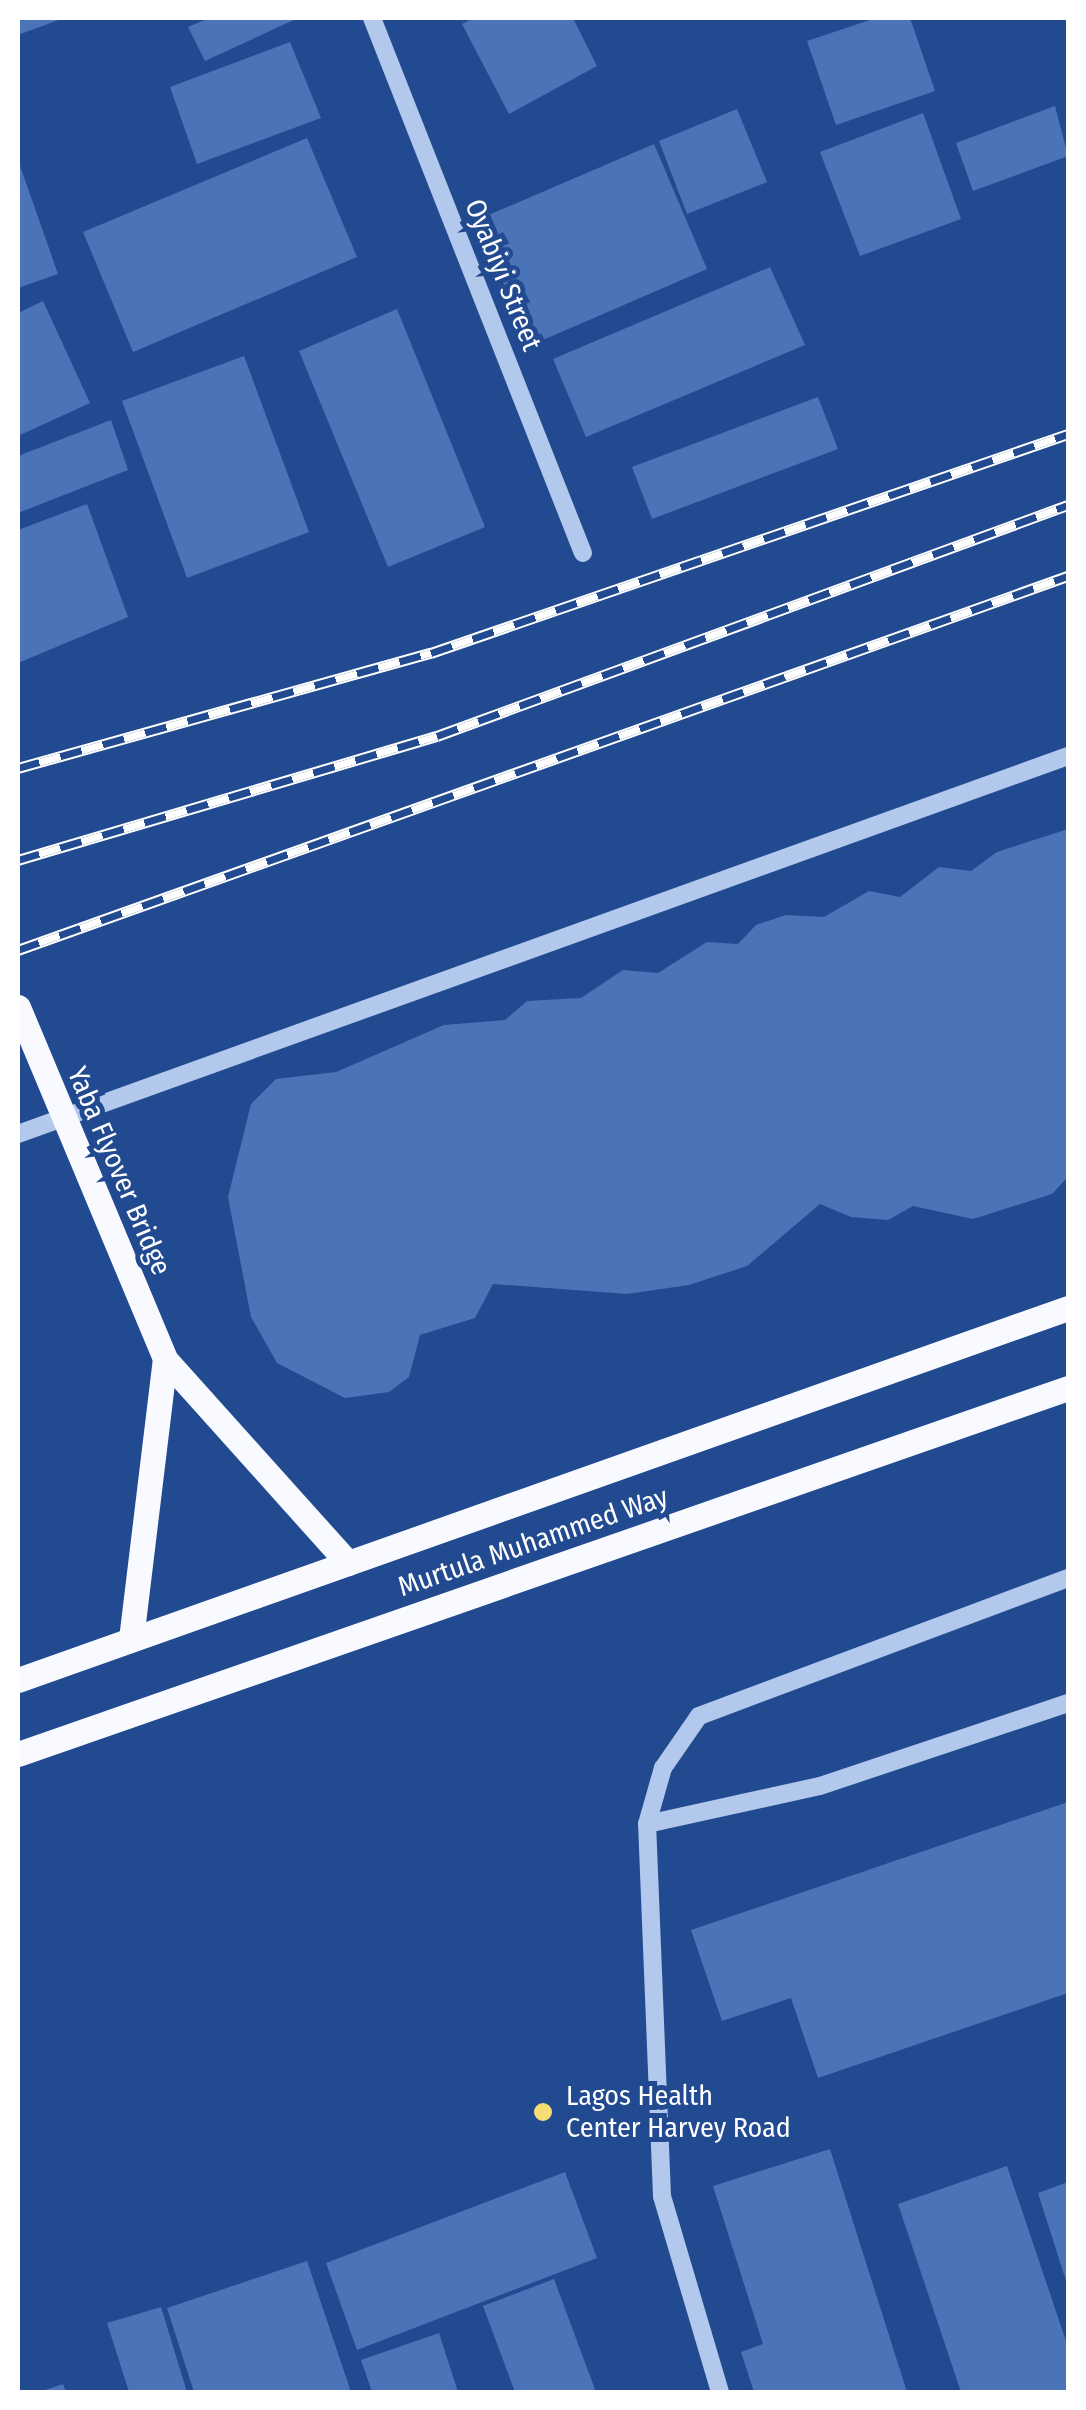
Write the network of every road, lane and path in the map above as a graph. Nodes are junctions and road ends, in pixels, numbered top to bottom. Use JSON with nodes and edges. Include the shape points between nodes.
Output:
{"nodes":[{"id":1,"x":372,"y":18,"type":"edge"},
{"id":2,"x":583,"y":553,"type":"dead end"},
{"id":3,"x":1068,"y":756,"type":"edge"},
{"id":4,"x":18,"y":1007,"type":"edge"},
{"id":5,"x":18,"y":1134,"type":"edge"},
{"id":6,"x":1068,"y":1308,"type":"edge"},
{"id":7,"x":166,"y":1358,"type":"junction"},
{"id":8,"x":1068,"y":1388,"type":"edge"},
{"id":9,"x":348,"y":1563,"type":"junction"},
{"id":10,"x":1068,"y":1578,"type":"edge"},
{"id":11,"x":130,"y":1639,"type":"junction"},
{"id":12,"x":18,"y":1680,"type":"edge"},
{"id":13,"x":1068,"y":1703,"type":"edge"},
{"id":14,"x":18,"y":1754,"type":"edge"},
{"id":15,"x":648,"y":1824,"type":"junction"},
{"id":16,"x":720,"y":2392,"type":"edge"}],
"edges":[{"from":1,"to":2,"type":"street","name":"Oyabiyi Street"},
{"from":3,"to":5,"type":"street"},
{"from":4,"to":7,"type":"main road","name":"Yaba Flyover Bridge","bridge":true},
{"from":6,"to":9,"type":"main road"},
{"from":7,"to":9,"type":"main road","name":"Yaba Flyover Bridge"},
{"from":7,"to":11,"type":"main road"},
{"from":8,"to":14,"type":"main road","name":"Murtula Muhammed Way"},
{"from":9,"to":11,"type":"main road"},
{"from":10,"to":15,"type":"street","via":[[699,1716],[663,1768]]},
{"from":11,"to":12,"type":"main road"},
{"from":13,"to":15,"type":"street","via":[[820,1786]]},
{"from":15,"to":16,"type":"street","via":[[662,2196]]}]}
